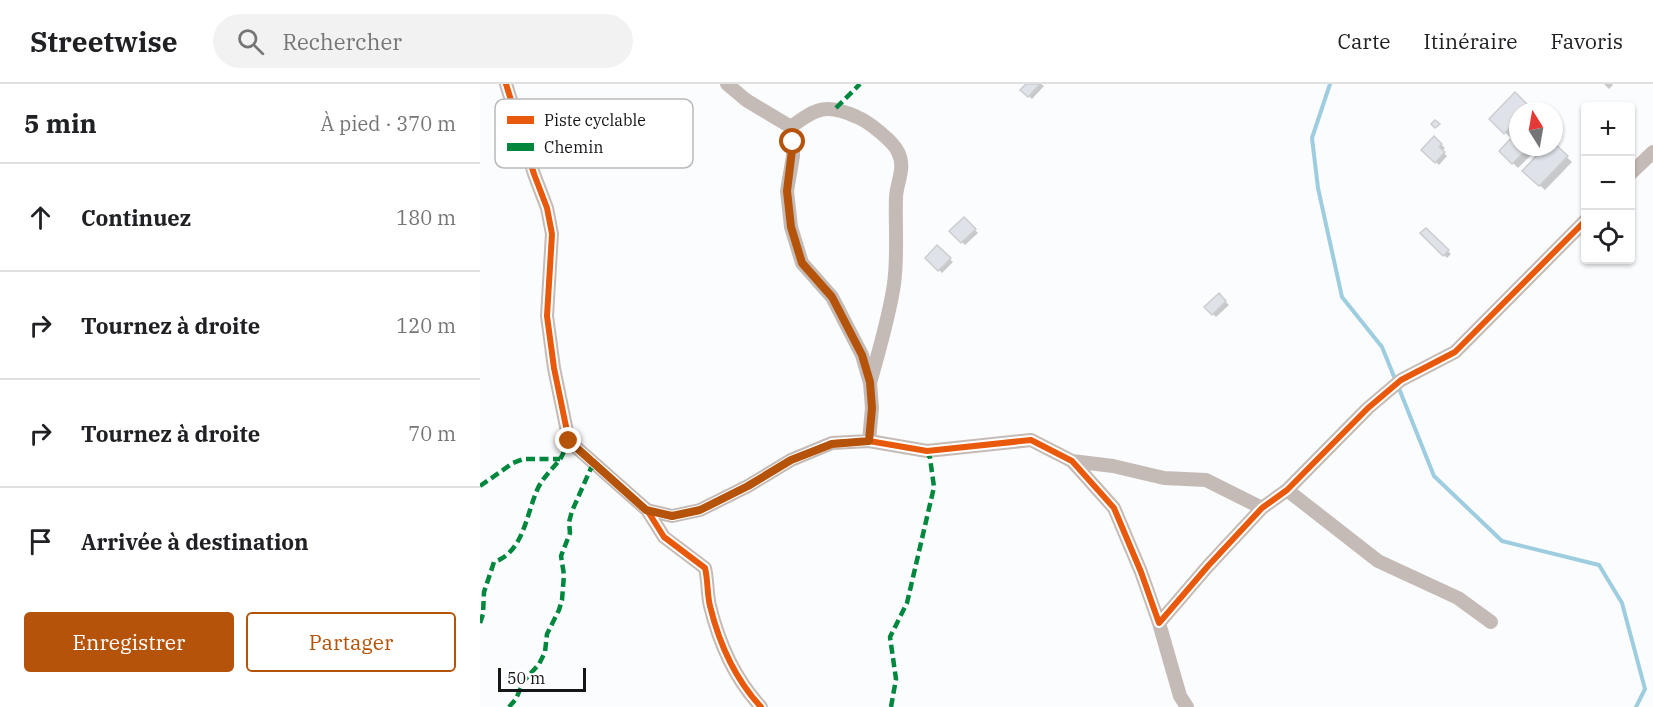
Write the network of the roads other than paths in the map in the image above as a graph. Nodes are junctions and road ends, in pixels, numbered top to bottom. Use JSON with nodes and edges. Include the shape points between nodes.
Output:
{"nodes":[{"id":1,"x":506,"y":84,"type":"edge"},
{"id":2,"x":727,"y":84,"type":"edge"},
{"id":3,"x":511,"y":99,"type":"edge"},
{"id":4,"x":790,"y":127,"type":"junction"},
{"id":5,"x":1653,"y":152,"type":"edge"},
{"id":6,"x":532,"y":168,"type":"edge"},
{"id":7,"x":1635,"y":169,"type":"edge"},
{"id":8,"x":1581,"y":225,"type":"edge"},
{"id":9,"x":870,"y":382,"type":"junction"},
{"id":10,"x":869,"y":441,"type":"junction"},
{"id":11,"x":1071,"y":461,"type":"junction"},
{"id":12,"x":1287,"y":490,"type":"junction"},
{"id":13,"x":1262,"y":507,"type":"junction"},
{"id":14,"x":646,"y":510,"type":"junction"},
{"id":15,"x":1491,"y":622,"type":"dead end"},
{"id":16,"x":1159,"y":623,"type":"junction"},
{"id":17,"x":761,"y":707,"type":"edge"},
{"id":18,"x":1187,"y":707,"type":"edge"}],
"edges":[{"from":1,"to":3,"type":"street"},
{"from":2,"to":4,"type":"street"},
{"from":4,"to":9,"type":"street","via":[[793,156],[787,191],[791,227],[802,263],[832,297],[862,355]]},
{"from":4,"to":9,"type":"street","via":[[810,112],[836,108],[860,118],[898,151],[903,169],[897,193],[894,282]]},
{"from":5,"to":7,"type":"street"},
{"from":6,"to":14,"type":"street","via":[[552,234],[547,316],[569,441]]},
{"from":8,"to":12,"type":"street","via":[[1455,352],[1401,380]]},
{"from":9,"to":10,"type":"street"},
{"from":10,"to":11,"type":"street","via":[[927,451],[1031,440]]},
{"from":10,"to":14,"type":"street","via":[[832,444],[791,460],[700,510],[672,516]]},
{"from":11,"to":13,"type":"street","via":[[1164,478],[1206,480]]},
{"from":11,"to":16,"type":"street","via":[[1114,508]]},
{"from":12,"to":13,"type":"street"},
{"from":12,"to":15,"type":"street","via":[[1378,561],[1458,598]]},
{"from":13,"to":16,"type":"street"},
{"from":14,"to":17,"type":"street","via":[[664,537],[705,568],[709,603],[725,651],[746,691]]},
{"from":16,"to":18,"type":"street","via":[[1180,696]]}]}
